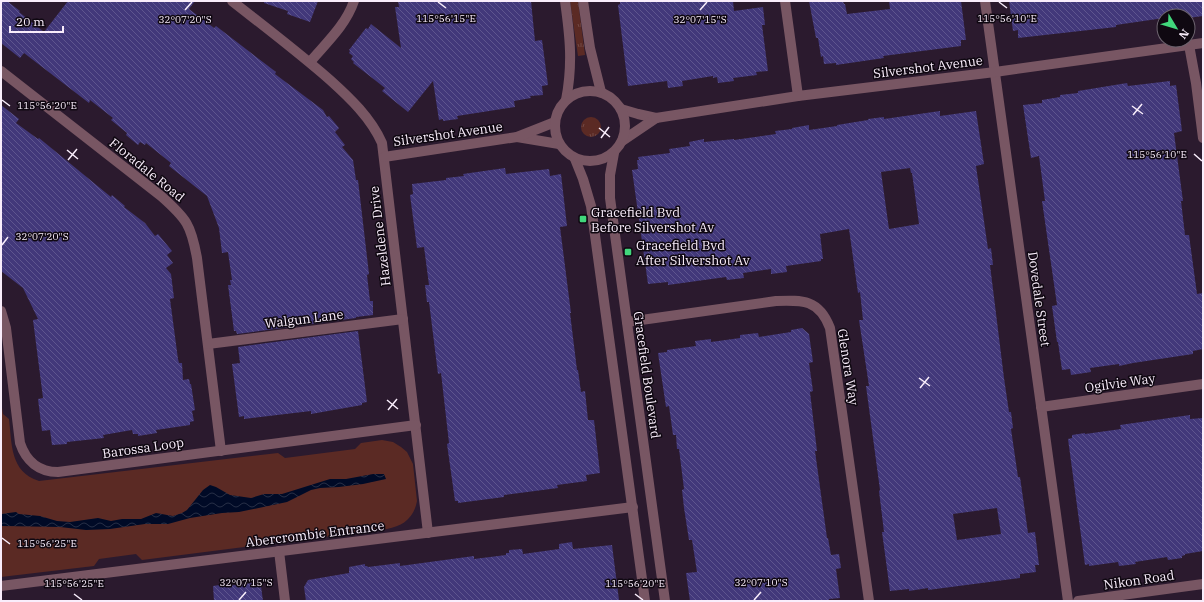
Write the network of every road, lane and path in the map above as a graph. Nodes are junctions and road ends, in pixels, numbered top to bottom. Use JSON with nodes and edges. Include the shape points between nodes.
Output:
{"nodes":[{"id":1,"x":232,"y":1,"type":"edge"},
{"id":2,"x":354,"y":1,"type":"edge"},
{"id":3,"x":565,"y":1,"type":"edge"},
{"id":4,"x":583,"y":1,"type":"edge"},
{"id":5,"x":786,"y":1,"type":"edge"},
{"id":6,"x":985,"y":1,"type":"edge"},
{"id":7,"x":1167,"y":48,"type":"edge"},
{"id":8,"x":1190,"y":48,"type":"edge"},
{"id":9,"x":310,"y":62,"type":"junction"},
{"id":10,"x":1,"y":71,"type":"edge"},
{"id":11,"x":995,"y":72,"type":"junction"},
{"id":12,"x":601,"y":92,"type":"junction"},
{"id":13,"x":798,"y":96,"type":"junction"},
{"id":14,"x":566,"y":100,"type":"junction"},
{"id":15,"x":621,"y":109,"type":"junction"},
{"id":16,"x":656,"y":118,"type":"junction"},
{"id":17,"x":555,"y":122,"type":"junction"},
{"id":18,"x":517,"y":137,"type":"junction"},
{"id":19,"x":1203,"y":138,"type":"edge"},
{"id":20,"x":622,"y":141,"type":"junction"},
{"id":21,"x":559,"y":144,"type":"junction"},
{"id":22,"x":614,"y":153,"type":"junction"},
{"id":23,"x":384,"y":157,"type":"junction"},
{"id":24,"x":575,"y":159,"type":"junction"},
{"id":25,"x":1,"y":311,"type":"edge"},
{"id":26,"x":403,"y":319,"type":"junction"},
{"id":27,"x":626,"y":322,"type":"junction"},
{"id":28,"x":208,"y":344,"type":"junction"},
{"id":29,"x":1203,"y":384,"type":"edge"},
{"id":30,"x":1041,"y":407,"type":"junction"},
{"id":31,"x":416,"y":425,"type":"junction"},
{"id":32,"x":221,"y":450,"type":"junction"},
{"id":33,"x":633,"y":507,"type":"junction"},
{"id":34,"x":428,"y":533,"type":"junction"},
{"id":35,"x":279,"y":551,"type":"junction"},
{"id":36,"x":1203,"y":584,"type":"edge"},
{"id":37,"x":1,"y":586,"type":"edge"},
{"id":38,"x":285,"y":601,"type":"edge"},
{"id":39,"x":645,"y":601,"type":"edge"},
{"id":40,"x":665,"y":601,"type":"edge"},
{"id":41,"x":869,"y":601,"type":"edge"},
{"id":42,"x":1068,"y":601,"type":"edge"},
{"id":43,"x":1078,"y":601,"type":"edge"}],
"edges":[{"from":1,"to":9,"type":"street","name":"Hazeldene Drive"},
{"from":2,"to":9,"type":"street","via":[[349,15]]},
{"from":3,"to":14,"type":"street","via":[[570,58],[570,82]]},
{"from":4,"to":12,"type":"street","via":[[590,48]]},
{"from":5,"to":13,"type":"street"},
{"from":6,"to":11,"type":"street","name":"Dovedale Street"},
{"from":7,"to":11,"type":"street","name":"Silvershot Avenue"},
{"from":8,"to":19,"type":"street"},
{"from":9,"to":23,"type":"street","name":"Hazeldene Drive","via":[[345,93],[368,119],[377,131]]},
{"from":10,"to":28,"type":"street","name":"Floradale Road","via":[[179,212],[191,231],[197,258]]},
{"from":11,"to":13,"type":"street","name":"Silvershot Avenue"},
{"from":11,"to":30,"type":"street","name":"Dovedale Street"},
{"from":12,"to":14,"type":"street","via":[[584,91]]},
{"from":12,"to":15,"type":"street","via":[[609,96]]},
{"from":13,"to":16,"type":"street","name":"Silvershot Avenue"},
{"from":14,"to":17,"type":"street","via":[[557,113]]},
{"from":15,"to":16,"type":"street","name":"Silvershot Avenue"},
{"from":15,"to":20,"type":"street","via":[[625,119]]},
{"from":16,"to":20,"type":"street","name":"Silvershot Avenue"},
{"from":17,"to":18,"type":"street","name":"Silvershot Avenue"},
{"from":17,"to":21,"type":"street"},
{"from":18,"to":21,"type":"street","name":"Silvershot Avenue"},
{"from":18,"to":23,"type":"street","name":"Silvershot Avenue"},
{"from":20,"to":22,"type":"street"},
{"from":21,"to":24,"type":"street"},
{"from":22,"to":24,"type":"street","via":[[595,161]]},
{"from":22,"to":27,"type":"street","name":"Gracefield Boulevard","via":[[610,175],[610,198]]},
{"from":23,"to":26,"type":"street","name":"Hazeldene Drive"},
{"from":24,"to":33,"type":"street","via":[[591,206]]},
{"from":25,"to":32,"type":"street","name":"Barossa Loop","via":[[6,328],[20,443],[27,457],[38,467],[58,472]]},
{"from":26,"to":28,"type":"street","name":"Walgun Lane"},
{"from":26,"to":31,"type":"street","name":"Hazeldene Drive"},
{"from":27,"to":40,"type":"street","name":"Gracefield Boulevard"},
{"from":27,"to":41,"type":"street","name":"Glenora Way","via":[[776,301],[799,300],[807,302],[820,312],[830,328]]},
{"from":28,"to":32,"type":"street","name":"Floradale Road"},
{"from":29,"to":30,"type":"street","name":"Ogilvie Way"},
{"from":30,"to":42,"type":"street","name":"Dovedale Street"},
{"from":31,"to":32,"type":"street","name":"Barossa Loop"},
{"from":31,"to":34,"type":"street","name":"Hazeldene Drive"},
{"from":33,"to":34,"type":"street","name":"Abercrombie Entrance"},
{"from":33,"to":39,"type":"street"},
{"from":34,"to":35,"type":"street","name":"Abercrombie Entrance"},
{"from":35,"to":37,"type":"street","name":"Abercrombie Entrance"},
{"from":35,"to":38,"type":"street"},
{"from":36,"to":43,"type":"street","name":"Nikon Road"}]}
